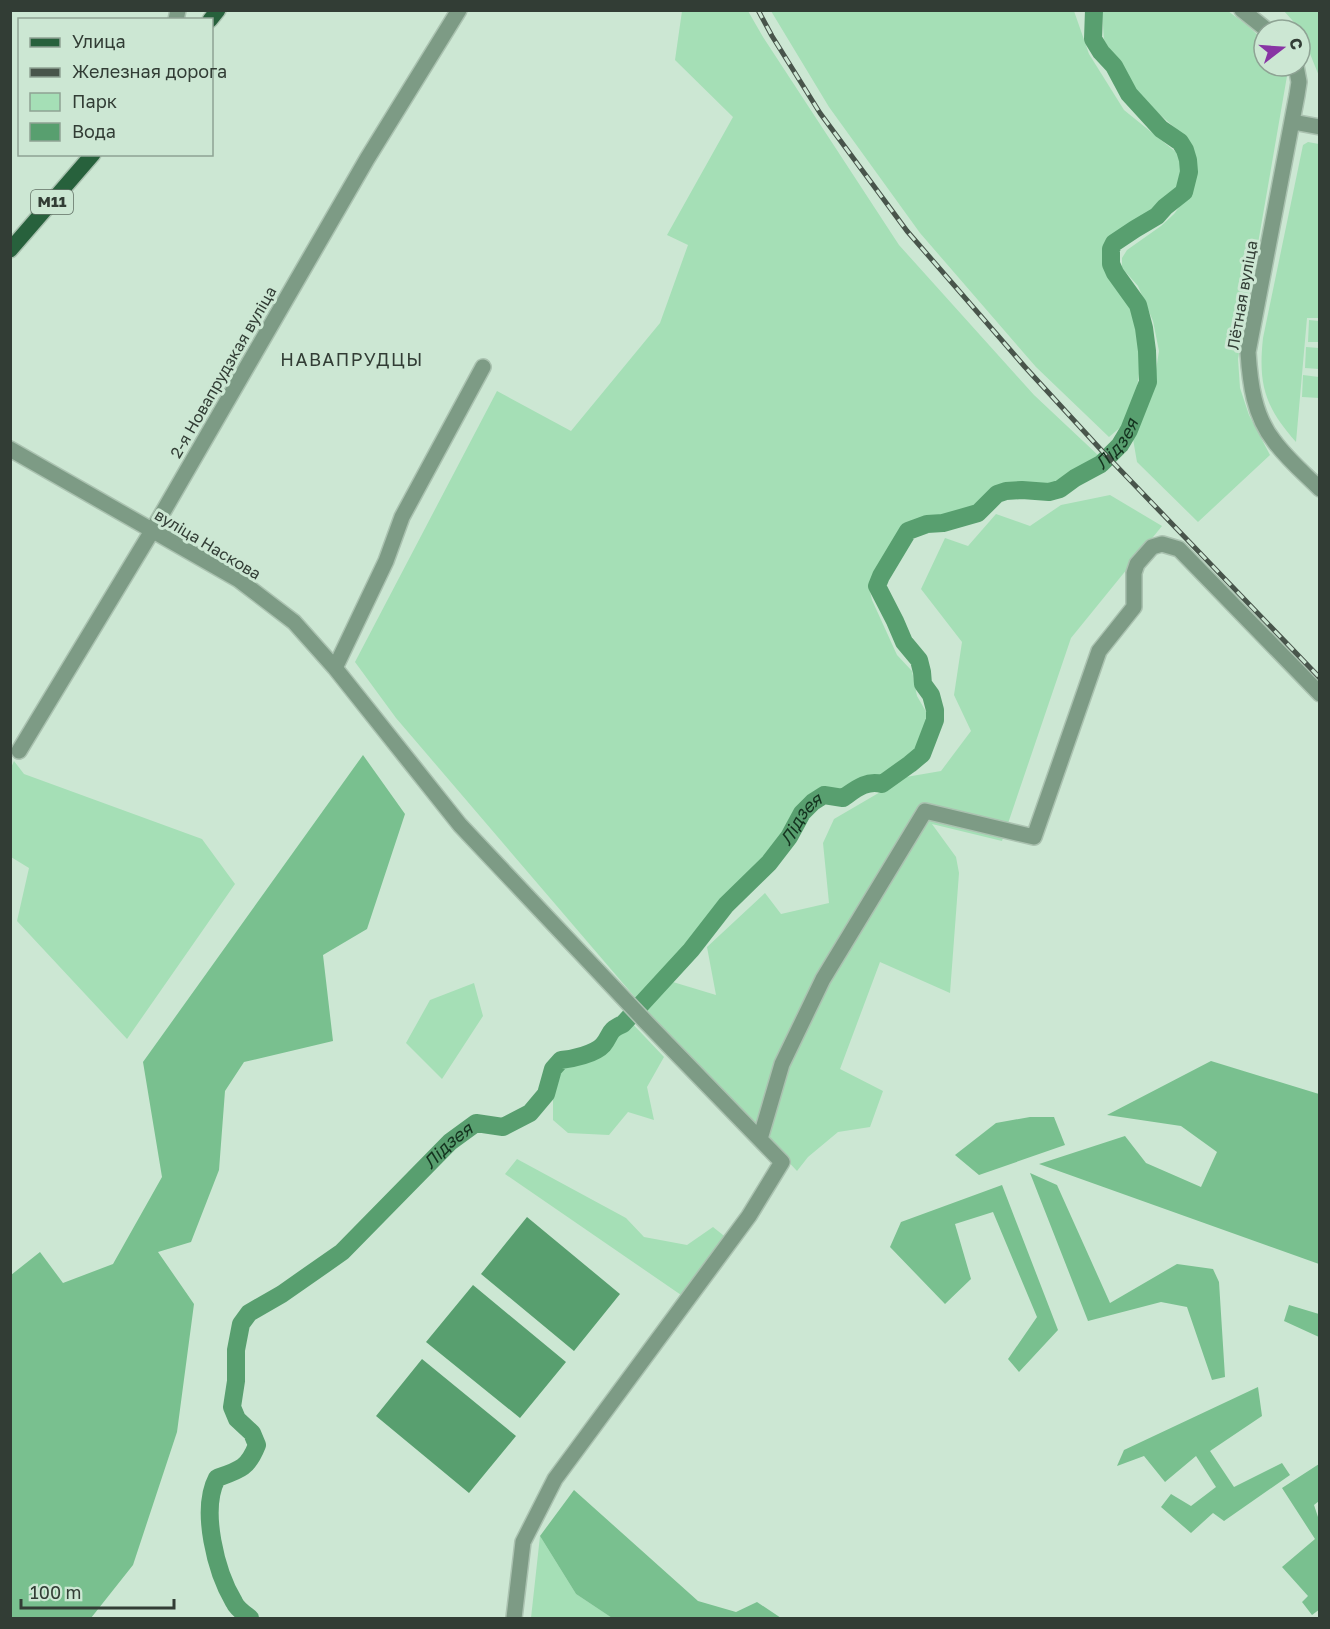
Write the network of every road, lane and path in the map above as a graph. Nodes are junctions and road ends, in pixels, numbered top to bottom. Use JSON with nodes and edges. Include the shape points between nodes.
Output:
{"nodes":[{"id":1,"x":459,"y":10,"type":"edge"},
{"id":2,"x":1298,"y":78,"type":"edge"},
{"id":3,"x":1293,"y":122,"type":"junction"},
{"id":4,"x":1320,"y":127,"type":"edge"},
{"id":5,"x":91,"y":156,"type":"edge"},
{"id":6,"x":10,"y":250,"type":"edge"},
{"id":7,"x":483,"y":367,"type":"dead end"},
{"id":8,"x":10,"y":449,"type":"edge"},
{"id":9,"x":1320,"y":489,"type":"edge"},
{"id":10,"x":152,"y":531,"type":"junction"},
{"id":11,"x":335,"y":668,"type":"junction"},
{"id":12,"x":1320,"y":694,"type":"edge"},
{"id":13,"x":19,"y":751,"type":"dead end"},
{"id":14,"x":760,"y":1138,"type":"junction"},
{"id":15,"x":514,"y":1618,"type":"edge"}],
"edges":[{"from":1,"to":10,"type":"street","name":"2-я Новапрудзкая вуліца","via":[[367,159]]},
{"from":2,"to":3,"type":"street","name":"Лётная вуліца"},
{"from":3,"to":4,"type":"street"},
{"from":3,"to":9,"type":"street","name":"Лётная вуліца","via":[[1248,352],[1249,375],[1256,404],[1274,441]]},
{"from":5,"to":6,"type":"main road","number":"М11"},
{"from":7,"to":11,"type":"street","via":[[402,517],[386,561]]},
{"from":8,"to":10,"type":"street","name":"вуліца Наскова"},
{"from":10,"to":11,"type":"street","name":"вуліца Наскова","via":[[239,580],[294,622]]},
{"from":10,"to":13,"type":"street","name":"2-я Новапрудзкая вуліца"},
{"from":11,"to":14,"type":"street","name":"вуліца Наскова","via":[[460,825]]},
{"from":12,"to":14,"type":"street","via":[[1179,549],[1162,544],[1152,547],[1137,564],[1134,607],[1099,651],[1034,837],[925,811],[823,979],[782,1064]]},
{"from":14,"to":15,"type":"street","name":"вуліца Наскова","via":[[782,1162],[749,1216],[555,1479],[523,1542]]}]}
